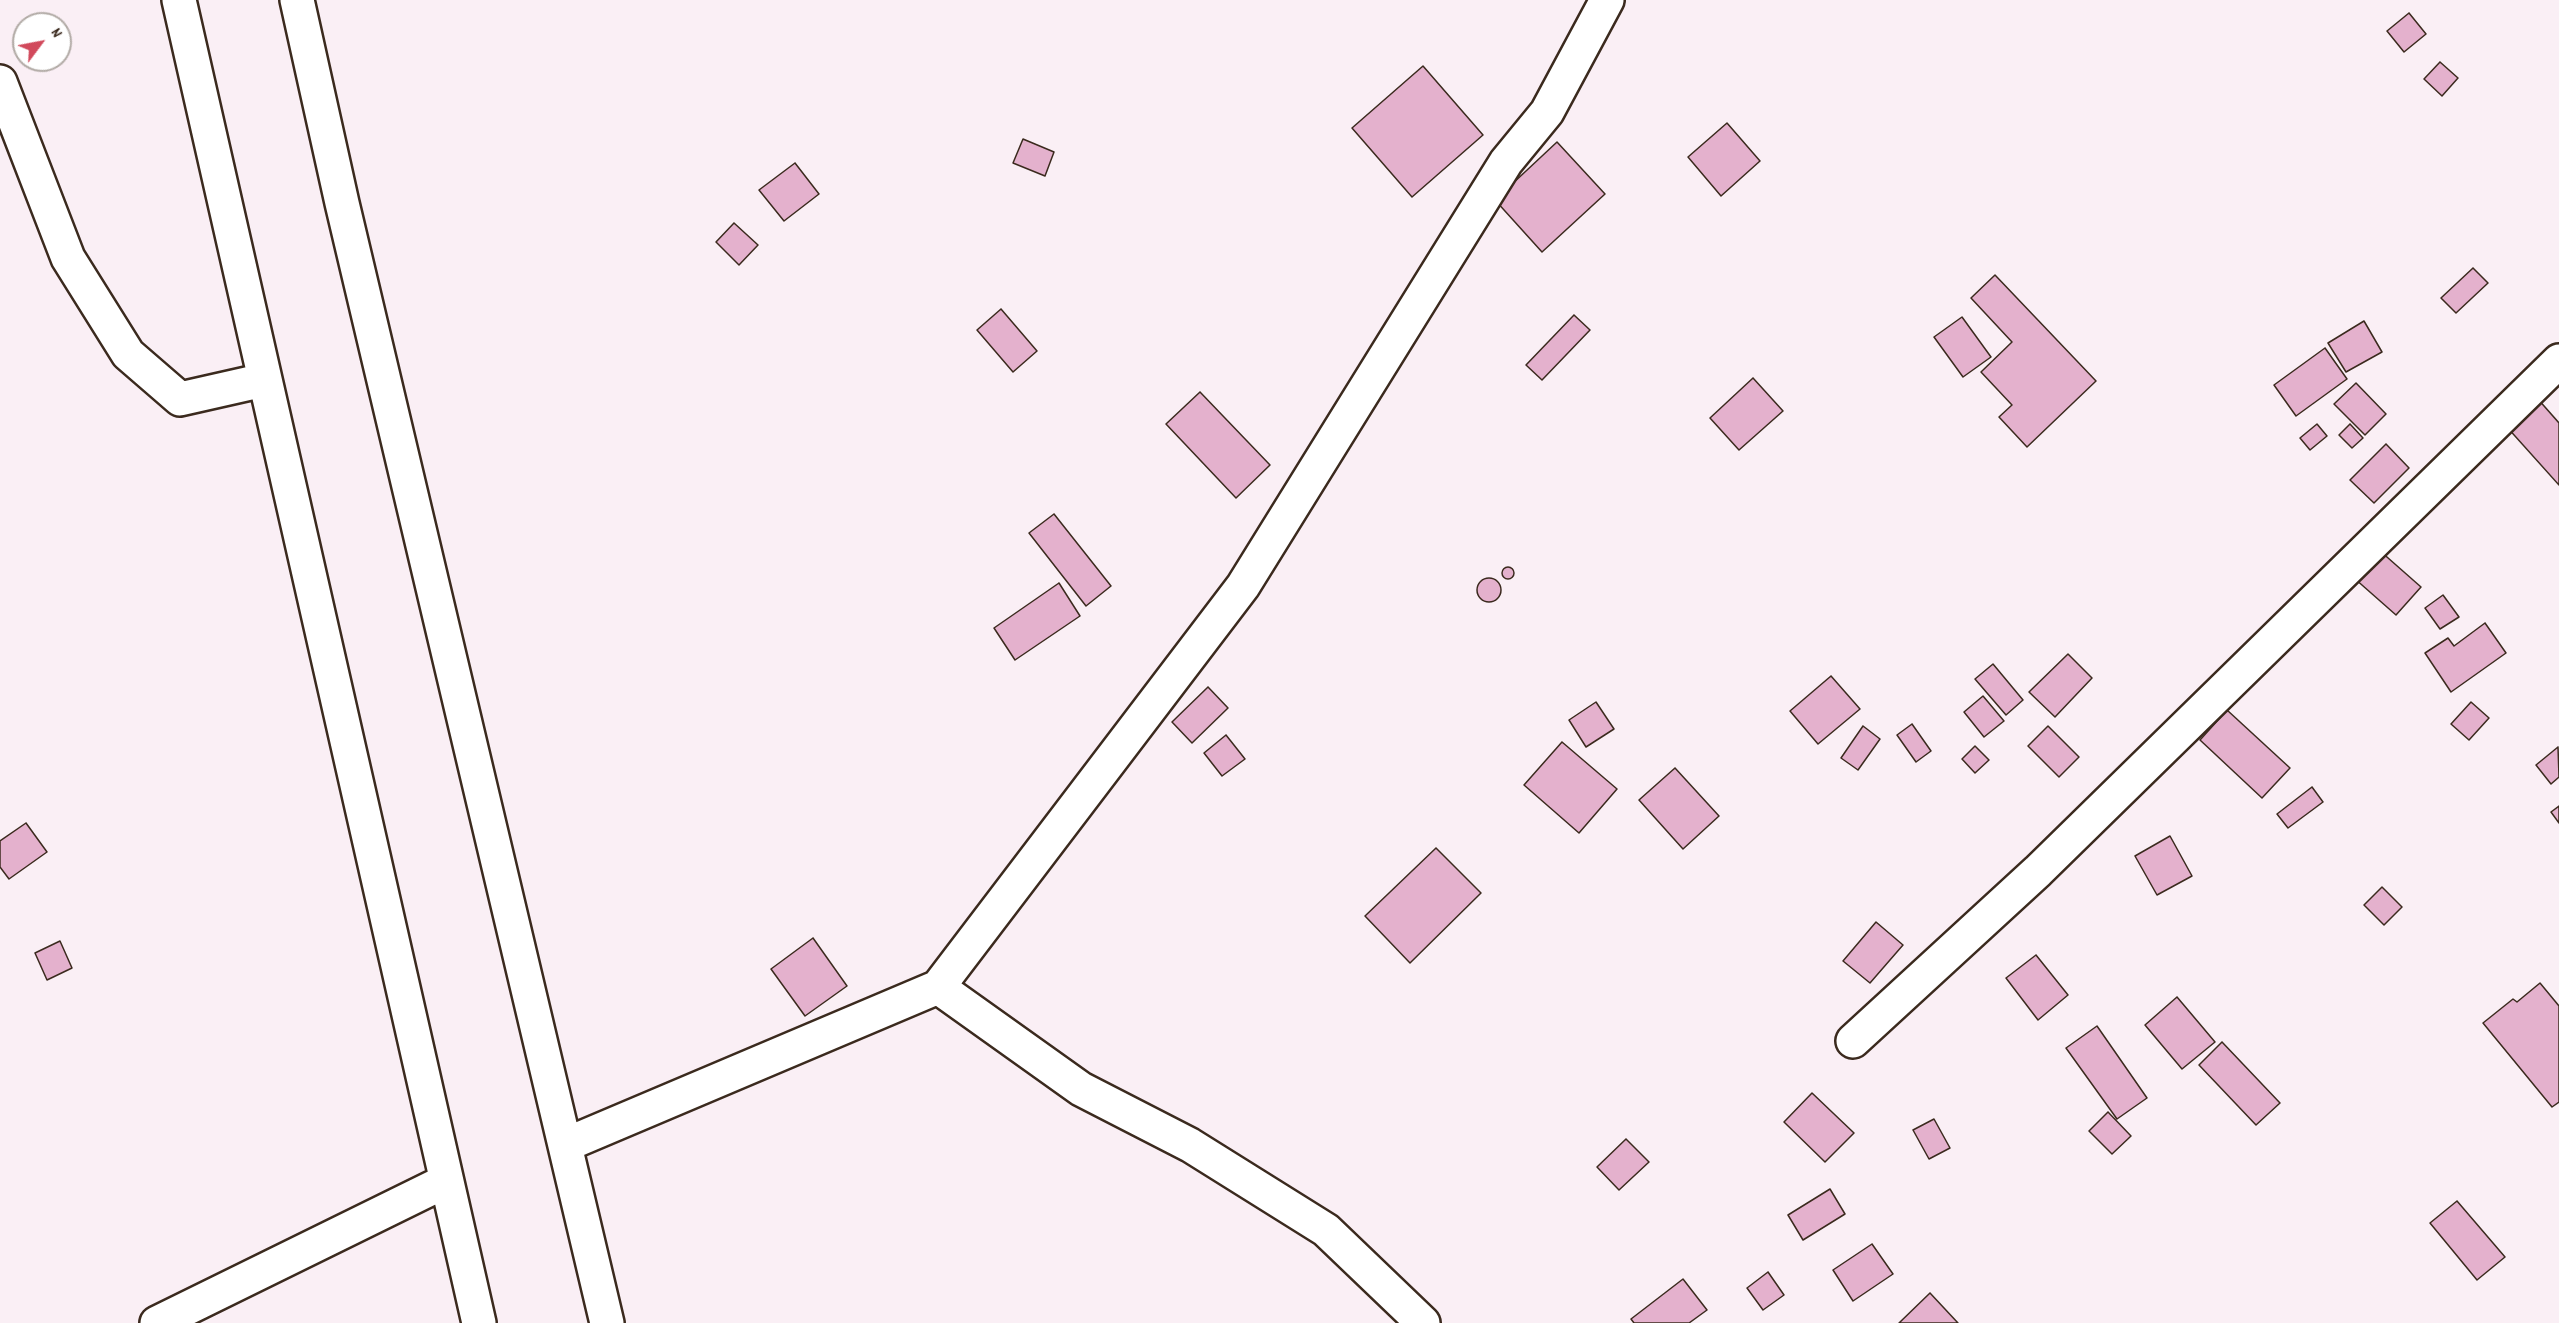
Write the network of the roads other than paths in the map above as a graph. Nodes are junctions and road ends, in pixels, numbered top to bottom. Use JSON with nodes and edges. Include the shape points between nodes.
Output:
{"nodes":[{"id":1,"x":179,"y":0,"type":"edge"},
{"id":2,"x":297,"y":0,"type":"edge"},
{"id":3,"x":1607,"y":0,"type":"edge"},
{"id":4,"x":0,"y":82,"type":"edge"},
{"id":5,"x":2559,"y":361,"type":"edge"},
{"id":6,"x":264,"y":380,"type":"junction"},
{"id":7,"x":938,"y":987,"type":"junction"},
{"id":8,"x":1853,"y":1041,"type":"dead end"},
{"id":9,"x":565,"y":1145,"type":"junction"},
{"id":10,"x":446,"y":1181,"type":"junction"},
{"id":11,"x":157,"y":1323,"type":"edge"},
{"id":12,"x":479,"y":1323,"type":"edge"},
{"id":13,"x":606,"y":1323,"type":"edge"},
{"id":14,"x":1423,"y":1323,"type":"edge"}],
"edges":[{"from":1,"to":6,"type":"street"},
{"from":2,"to":9,"type":"street","via":[[344,214]]},
{"from":3,"to":7,"type":"street","via":[[1548,111],[1506,162],[1243,586]]},
{"from":4,"to":6,"type":"street","via":[[68,258],[128,354],[180,399]]},
{"from":5,"to":8,"type":"street","via":[[2038,871]]},
{"from":6,"to":10,"type":"street"},
{"from":7,"to":9,"type":"street"},
{"from":7,"to":14,"type":"street","via":[[1081,1089],[1190,1144],[1326,1230]]},
{"from":9,"to":13,"type":"street"},
{"from":10,"to":11,"type":"street"},
{"from":10,"to":12,"type":"street"}]}
